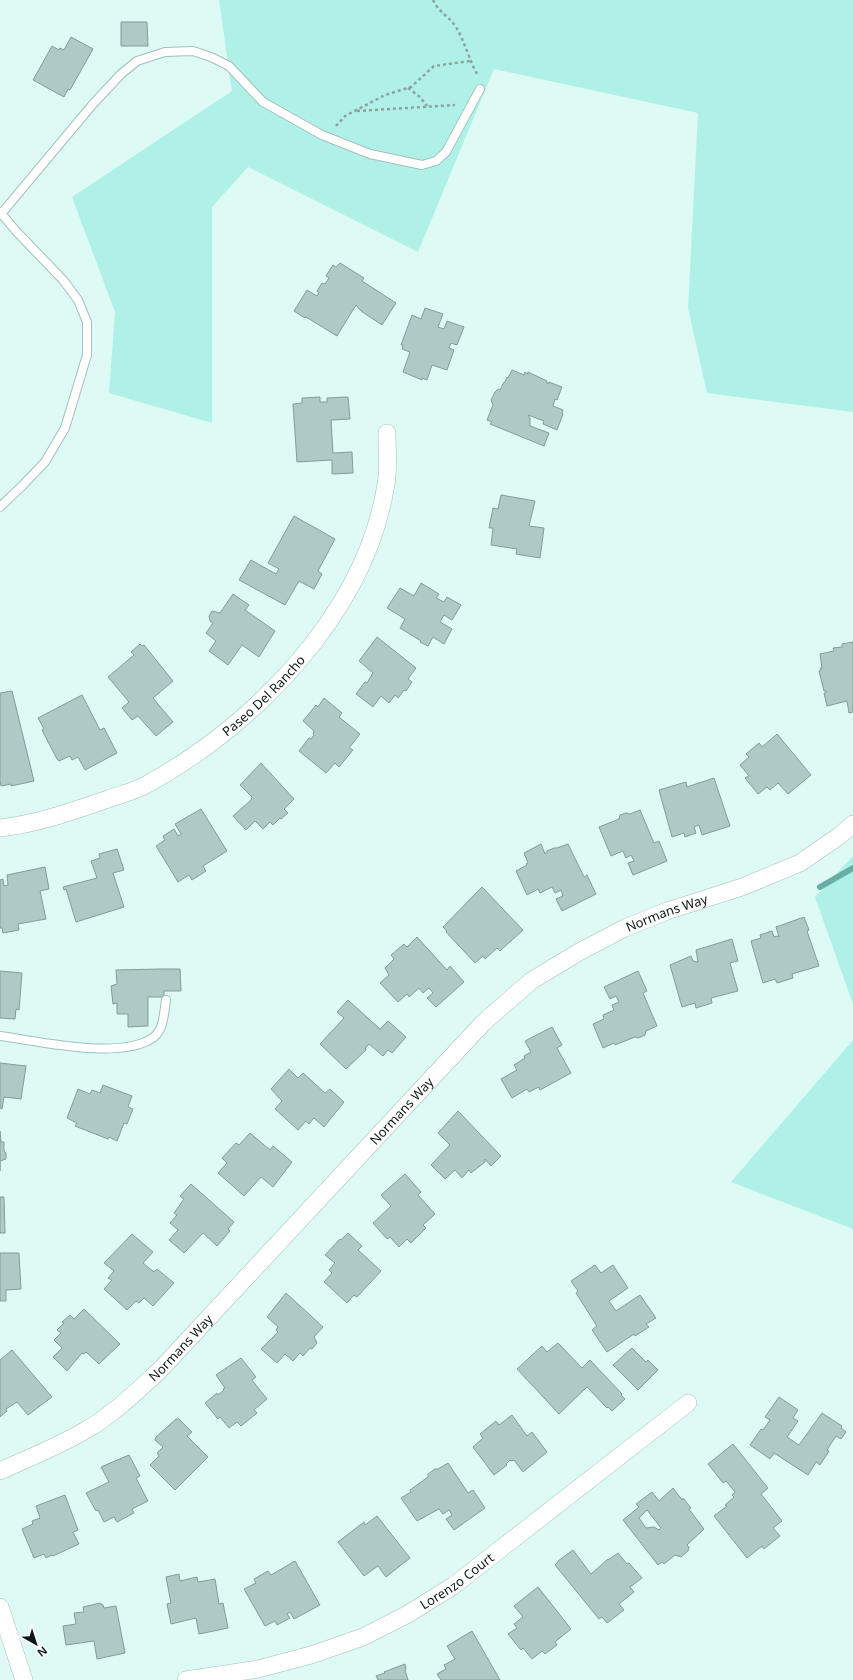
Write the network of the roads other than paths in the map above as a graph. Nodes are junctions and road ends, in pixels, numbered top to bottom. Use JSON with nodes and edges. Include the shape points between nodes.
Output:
{"nodes":[{"id":1,"x":480,"y":89,"type":"road end"},
{"id":2,"x":1,"y":212,"type":"edge"},
{"id":3,"x":387,"y":433,"type":"dead end"},
{"id":4,"x":0,"y":507,"type":"edge"},
{"id":5,"x":853,"y":824,"type":"edge"},
{"id":6,"x":0,"y":828,"type":"edge"},
{"id":7,"x":166,"y":1000,"type":"dead end"},
{"id":8,"x":0,"y":1036,"type":"edge"},
{"id":9,"x":688,"y":1403,"type":"dead end"},
{"id":10,"x":0,"y":1471,"type":"edge"},
{"id":11,"x":0,"y":1607,"type":"edge"},
{"id":12,"x":24,"y":1680,"type":"edge"},
{"id":13,"x":186,"y":1680,"type":"edge"}],
"edges":[{"from":1,"to":2,"type":"lane","via":[[446,152],[436,161],[422,165],[370,154],[322,135],[264,102],[229,66],[210,57],[193,51],[165,52],[138,60],[121,74]]},
{"from":2,"to":4,"type":"lane","via":[[78,300],[87,322],[87,355],[65,428],[45,462]]},
{"from":3,"to":6,"type":"street","name":"Paseo Del Rancho","via":[[387,483],[374,532],[351,586],[318,638],[279,684],[234,726],[190,759],[140,788],[82,808],[17,826]]},
{"from":5,"to":10,"type":"street","name":"Normans Way","via":[[800,863],[742,887],[667,911],[625,928],[531,981],[483,1023],[160,1370],[120,1406],[86,1430]]},
{"from":7,"to":8,"type":"lane","via":[[161,1028],[154,1037],[138,1044],[114,1049],[92,1049]]},
{"from":9,"to":13,"type":"street","name":"Lorenzo Court","via":[[453,1586],[408,1614],[363,1637],[311,1655],[258,1669]]},
{"from":11,"to":12,"type":"street"}]}
